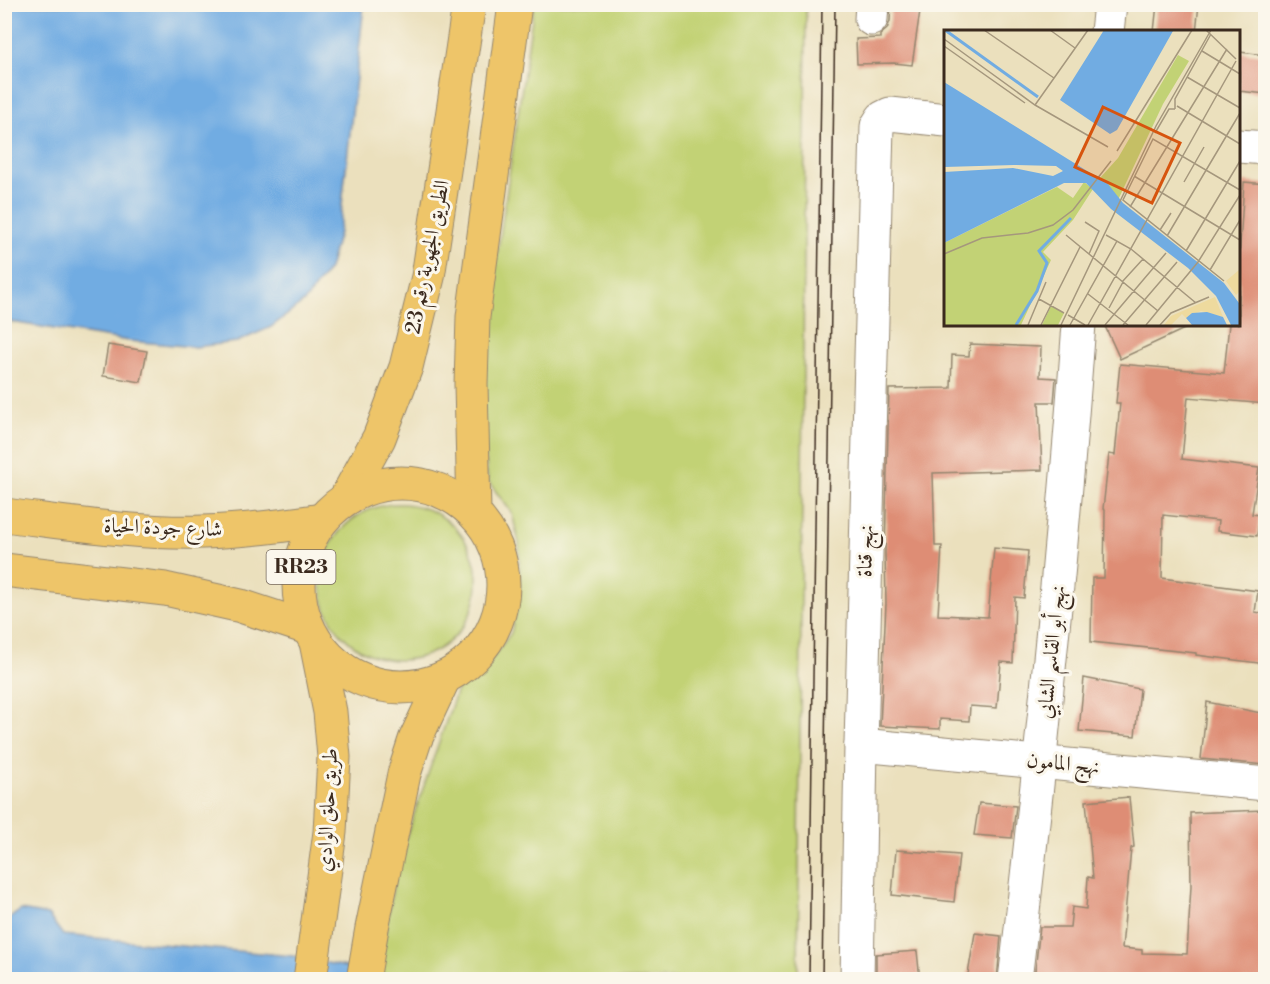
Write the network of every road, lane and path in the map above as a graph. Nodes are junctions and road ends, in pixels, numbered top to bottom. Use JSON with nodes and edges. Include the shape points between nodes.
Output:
{"nodes":[{"id":1,"x":469,"y":4,"type":"edge"},
{"id":2,"x":515,"y":4,"type":"edge"},
{"id":3,"x":1110,"y":4,"type":"edge"},
{"id":4,"x":1107,"y":30,"type":"edge"},
{"id":5,"x":944,"y":120,"type":"edge"},
{"id":6,"x":1240,"y":146,"type":"edge"},
{"id":7,"x":1266,"y":147,"type":"edge"},
{"id":8,"x":1079,"y":326,"type":"edge"},
{"id":9,"x":346,"y":498,"type":"junction"},
{"id":10,"x":474,"y":512,"type":"junction"},
{"id":11,"x":4,"y":515,"type":"edge"},
{"id":12,"x":322,"y":520,"type":"junction"},
{"id":13,"x":4,"y":570,"type":"edge"},
{"id":14,"x":312,"y":635,"type":"junction"},
{"id":15,"x":444,"y":678,"type":"junction"},
{"id":16,"x":861,"y":745,"type":"junction"},
{"id":17,"x":1041,"y":762,"type":"junction"},
{"id":18,"x":1266,"y":784,"type":"edge"},
{"id":19,"x":310,"y":980,"type":"edge"},
{"id":20,"x":363,"y":980,"type":"edge"},
{"id":21,"x":857,"y":980,"type":"edge"},
{"id":22,"x":1015,"y":980,"type":"edge"}],
"edges":[{"from":1,"to":9,"type":"main road","name":"الطريق الجهوية رقم 23","number":"RR23","via":[[428,277],[406,367],[379,438]]},
{"from":2,"to":10,"type":"main road","via":[[473,317]]},
{"from":3,"to":4,"type":"street"},
{"from":5,"to":16,"type":"street","name":"نهج قناة","via":[[890,114],[879,122],[876,134]]},
{"from":6,"to":7,"type":"street"},
{"from":8,"to":17,"type":"street","name":"نهج أبو القاسم الشابي"},
{"from":9,"to":10,"type":"main road","name":"الطريق الجهوية رقم 23","number":"RR23","via":[[378,485],[413,483],[446,492]]},
{"from":9,"to":12,"type":"main road","name":"الطريق الجهوية رقم 23","number":"RR23"},
{"from":10,"to":15,"type":"main road","name":"الطريق الجهوية رقم 23","number":"RR23","via":[[493,538],[503,570],[502,602],[491,633],[471,659]]},
{"from":11,"to":12,"type":"main road","name":"شارع جودة الحياة","number":"RR23","via":[[130,530],[201,532]]},
{"from":12,"to":14,"type":"main road","name":"الطريق الجهوية رقم 23","number":"RR23","via":[[307,544],[299,572],[300,600]]},
{"from":13,"to":14,"type":"main road","number":"RR23","via":[[165,589],[241,606]]},
{"from":14,"to":15,"type":"main road","name":"الطريق الجهوية رقم 23","number":"RR23","via":[[341,668],[373,683],[409,687]]},
{"from":14,"to":19,"type":"main road","name":"طريق حلق الوادي","number":"RR23","via":[[330,712],[334,757],[330,832]]},
{"from":15,"to":20,"type":"main road","number":"RR23","via":[[404,774]]},
{"from":16,"to":17,"type":"street","name":"نهج المامون"},
{"from":16,"to":21,"type":"street","name":"نهج قناة"},
{"from":17,"to":18,"type":"street","name":"نهج المامون"},
{"from":17,"to":22,"type":"street","name":"نهج أبو القاسم الشابي"}]}
